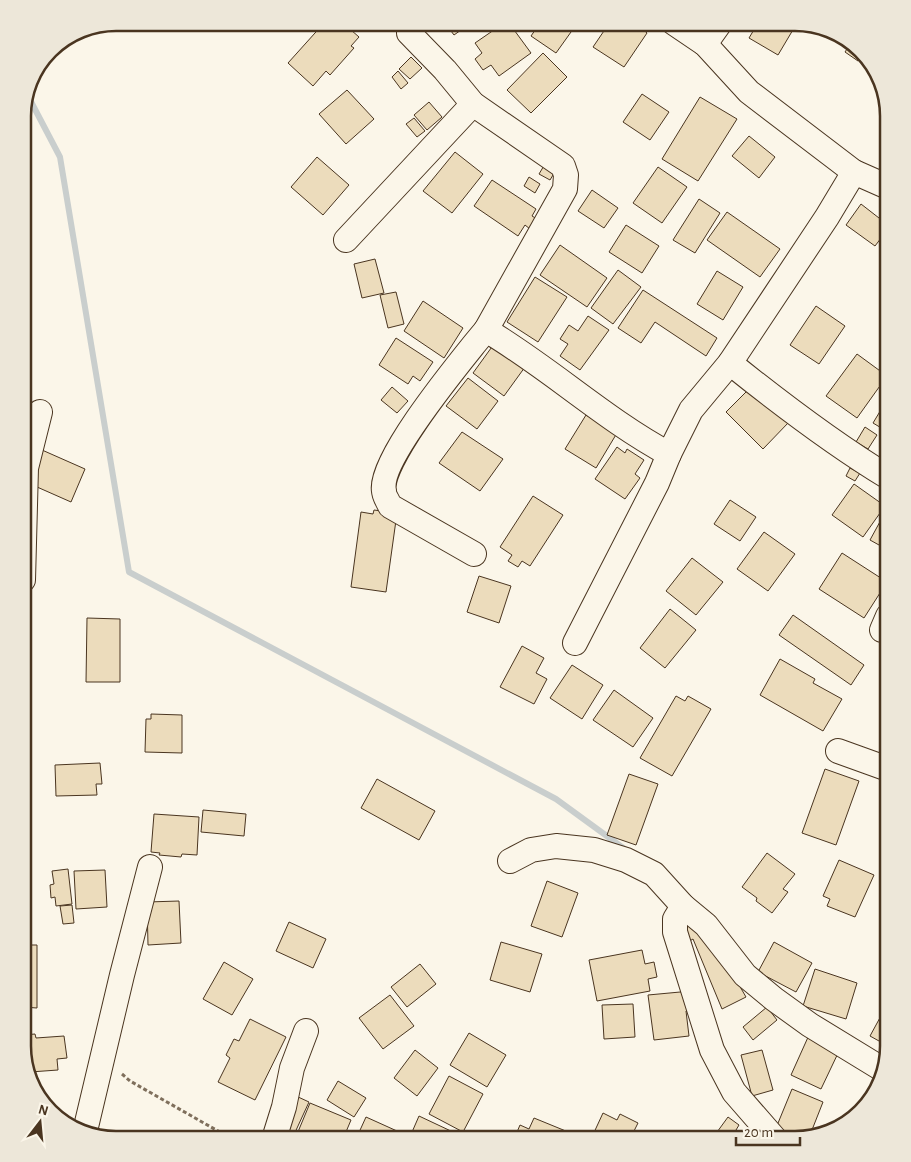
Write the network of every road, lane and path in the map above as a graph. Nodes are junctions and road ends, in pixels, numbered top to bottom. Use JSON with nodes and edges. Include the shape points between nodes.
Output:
{"nodes":[{"id":1,"x":414,"y":31,"type":"edge"},
{"id":2,"x":686,"y":31,"type":"edge"},
{"id":3,"x":714,"y":31,"type":"edge"},
{"id":4,"x":705,"y":44,"type":"junction"},
{"id":5,"x":473,"y":104,"type":"junction"},
{"id":6,"x":854,"y":172,"type":"junction"},
{"id":7,"x":880,"y":183,"type":"edge"},
{"id":8,"x":346,"y":240,"type":"dead end"},
{"id":9,"x":486,"y":330,"type":"junction"},
{"id":10,"x":730,"y":363,"type":"junction"},
{"id":11,"x":40,"y":412,"type":"dead end"},
{"id":12,"x":31,"y":448,"type":"edge"},
{"id":13,"x":669,"y":454,"type":"junction"},
{"id":14,"x":880,"y":472,"type":"edge"},
{"id":15,"x":474,"y":554,"type":"dead end"},
{"id":16,"x":575,"y":643,"type":"dead end"},
{"id":17,"x":838,"y":751,"type":"dead end"},
{"id":18,"x":880,"y":767,"type":"edge"},
{"id":19,"x":510,"y":861,"type":"dead end"},
{"id":20,"x":150,"y":867,"type":"dead end"},
{"id":21,"x":683,"y":906,"type":"junction"},
{"id":22,"x":306,"y":1031,"type":"dead end"},
{"id":23,"x":102,"y":1057,"type":"junction"},
{"id":24,"x":877,"y":1066,"type":"edge"},
{"id":25,"x":87,"y":1125,"type":"edge"},
{"id":26,"x":216,"y":1131,"type":"edge"},
{"id":27,"x":277,"y":1131,"type":"edge"},
{"id":28,"x":766,"y":1131,"type":"edge"}],
"edges":[{"from":1,"to":5,"type":"street"},
{"from":2,"to":4,"type":"street"},
{"from":3,"to":4,"type":"street"},
{"from":4,"to":6,"type":"street","via":[[749,92]]},
{"from":5,"to":8,"type":"street"},
{"from":5,"to":9,"type":"street","via":[[563,166],[566,175],[565,189]]},
{"from":6,"to":7,"type":"street"},
{"from":6,"to":10,"type":"street"},
{"from":9,"to":13,"type":"street"},
{"from":9,"to":15,"type":"street","via":[[410,428],[385,476],[383,491],[390,506]]},
{"from":10,"to":13,"type":"street","via":[[691,410]]},
{"from":10,"to":14,"type":"street","via":[[800,418]]},
{"from":11,"to":12,"type":"street"},
{"from":13,"to":16,"type":"street"},
{"from":17,"to":18,"type":"street"},
{"from":19,"to":21,"type":"street","via":[[531,850],[556,846],[594,850],[626,860],[654,874]]},
{"from":20,"to":23,"type":"street"},
{"from":21,"to":24,"type":"street","via":[[706,925],[745,975],[774,999]]},
{"from":21,"to":28,"type":"street","via":[[676,919],[675,932],[712,1050],[734,1092]]},
{"from":22,"to":27,"type":"street","via":[[292,1068]]},
{"from":23,"to":25,"type":"street"},
{"from":23,"to":26,"type":"path","via":[[130,1081]]}]}
